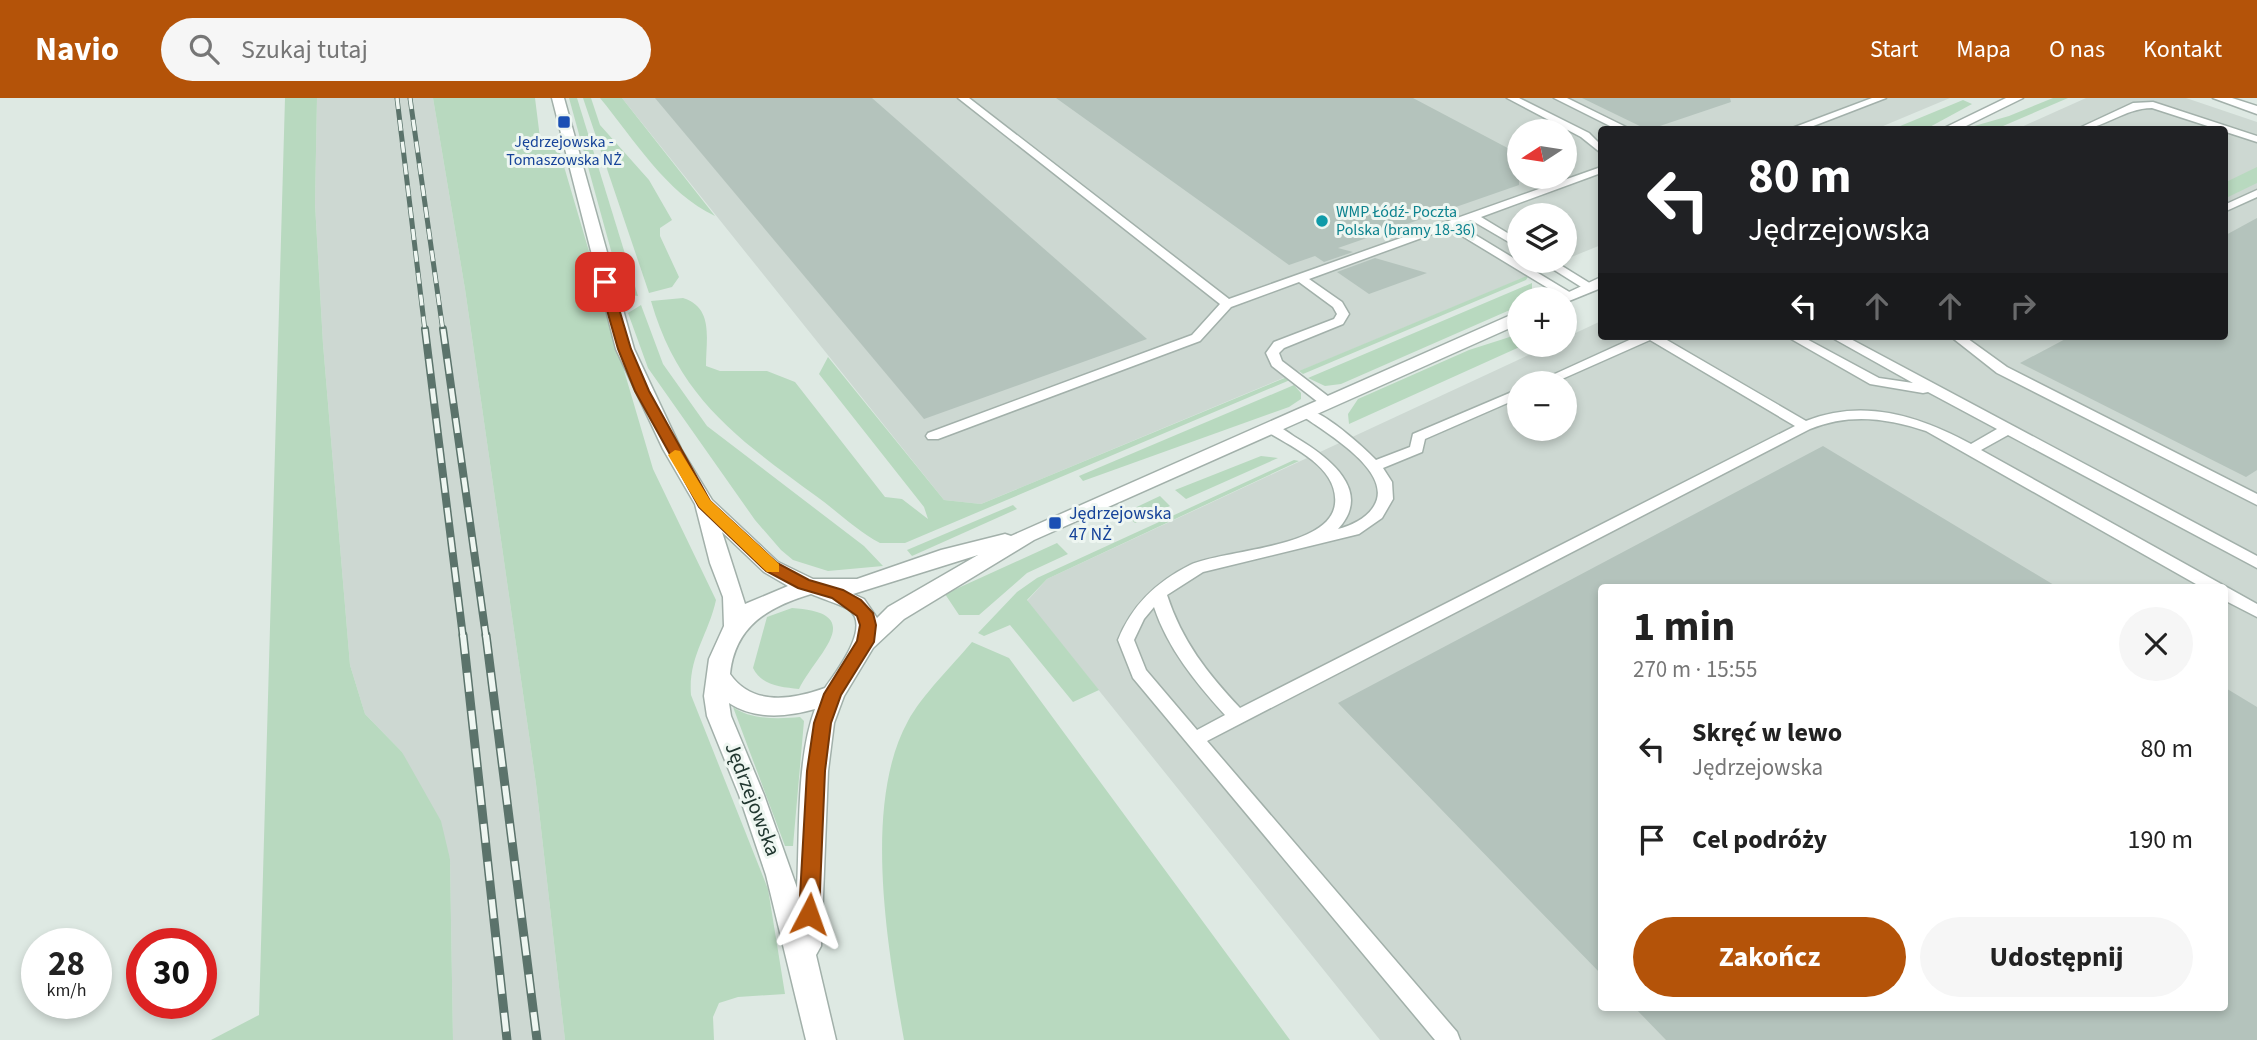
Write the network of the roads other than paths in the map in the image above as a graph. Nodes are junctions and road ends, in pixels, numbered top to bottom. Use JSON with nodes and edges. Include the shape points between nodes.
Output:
{"nodes":[{"id":1,"x":558,"y":98,"type":"edge"},
{"id":2,"x":964,"y":98,"type":"edge"},
{"id":3,"x":1511,"y":98,"type":"edge"},
{"id":4,"x":1559,"y":98,"type":"edge"},
{"id":5,"x":1881,"y":98,"type":"edge"},
{"id":6,"x":2017,"y":98,"type":"edge"},
{"id":7,"x":2219,"y":98,"type":"edge"},
{"id":8,"x":2237,"y":98,"type":"edge"},
{"id":9,"x":2257,"y":108,"type":"edge"},
{"id":10,"x":1618,"y":126,"type":"edge"},
{"id":11,"x":1803,"y":126,"type":"edge"},
{"id":12,"x":1955,"y":126,"type":"edge"},
{"id":13,"x":2089,"y":126,"type":"edge"},
{"id":14,"x":2217,"y":126,"type":"edge"},
{"id":15,"x":2228,"y":130,"type":"edge"},
{"id":16,"x":2257,"y":139,"type":"edge"},
{"id":17,"x":1598,"y":147,"type":"edge"},
{"id":18,"x":1598,"y":171,"type":"edge"},
{"id":19,"x":2257,"y":193,"type":"edge"},
{"id":20,"x":2228,"y":207,"type":"edge"},
{"id":21,"x":1472,"y":217,"type":"junction"},
{"id":22,"x":1452,"y":225,"type":"junction"},
{"id":23,"x":1507,"y":238,"type":"edge"},
{"id":24,"x":1572,"y":273,"type":"edge"},
{"id":25,"x":1301,"y":278,"type":"junction"},
{"id":26,"x":1596,"y":284,"type":"edge"},
{"id":27,"x":1550,"y":287,"type":"edge"},
{"id":28,"x":1577,"y":292,"type":"edge"},
{"id":29,"x":1227,"y":304,"type":"junction"},
{"id":30,"x":1507,"y":323,"type":"edge"},
{"id":31,"x":1641,"y":340,"type":"edge"},
{"id":32,"x":1657,"y":340,"type":"edge"},
{"id":33,"x":1799,"y":340,"type":"edge"},
{"id":34,"x":1842,"y":340,"type":"edge"},
{"id":35,"x":1961,"y":340,"type":"edge"},
{"id":36,"x":1570,"y":371,"type":"edge"},
{"id":37,"x":1940,"y":392,"type":"junction"},
{"id":38,"x":1507,"y":398,"type":"edge"},
{"id":39,"x":1328,"y":402,"type":"junction"},
{"id":40,"x":1306,"y":412,"type":"junction"},
{"id":41,"x":1805,"y":426,"type":"junction"},
{"id":42,"x":1271,"y":428,"type":"junction"},
{"id":43,"x":2007,"y":429,"type":"junction"},
{"id":44,"x":933,"y":436,"type":"dead end"},
{"id":45,"x":1970,"y":451,"type":"junction"},
{"id":46,"x":1377,"y":465,"type":"junction"},
{"id":47,"x":2257,"y":500,"type":"edge"},
{"id":48,"x":705,"y":504,"type":"junction"},
{"id":49,"x":1027,"y":535,"type":"junction"},
{"id":50,"x":1304,"y":542,"type":"junction"},
{"id":51,"x":2257,"y":563,"type":"edge"},
{"id":52,"x":2209,"y":584,"type":"edge"},
{"id":53,"x":814,"y":586,"type":"junction"},
{"id":54,"x":1158,"y":594,"type":"junction"},
{"id":55,"x":2228,"y":595,"type":"edge"},
{"id":56,"x":2257,"y":611,"type":"edge"},
{"id":57,"x":735,"y":626,"type":"junction"},
{"id":58,"x":865,"y":642,"type":"junction"},
{"id":59,"x":718,"y":675,"type":"junction"},
{"id":60,"x":832,"y":694,"type":"junction"},
{"id":61,"x":1237,"y":718,"type":"junction"},
{"id":62,"x":1195,"y":739,"type":"junction"},
{"id":63,"x":806,"y":962,"type":"junction"},
{"id":64,"x":821,"y":1040,"type":"edge"},
{"id":65,"x":1449,"y":1040,"type":"edge"}],
"edges":[{"from":1,"to":48,"type":"street","name":"Jędrzejowska","via":[[625,349],[672,449]]},
{"from":2,"to":29,"type":"lane"},
{"from":3,"to":17,"type":"lane","via":[[1585,135]]},
{"from":4,"to":10,"type":"lane"},
{"from":5,"to":11,"type":"lane"},
{"from":6,"to":12,"type":"street"},
{"from":7,"to":9,"type":"street"},
{"from":8,"to":9,"type":"street"},
{"from":13,"to":14,"type":"lane","via":[[2136,105],[2153,105]]},
{"from":15,"to":16,"type":"lane"},
{"from":18,"to":21,"type":"lane"},
{"from":19,"to":20,"type":"lane"},
{"from":21,"to":22,"type":"lane"},
{"from":21,"to":23,"type":"lane"},
{"from":22,"to":25,"type":"lane"},
{"from":22,"to":27,"type":"lane"},
{"from":24,"to":26,"type":"lane"},
{"from":25,"to":29,"type":"lane"},
{"from":25,"to":39,"type":"lane","via":[[1338,305],[1343,314],[1339,321],[1279,345],[1272,353],[1277,363]]},
{"from":26,"to":28,"type":"street"},
{"from":29,"to":44,"type":"lane","via":[[1196,338]]},
{"from":30,"to":39,"type":"street"},
{"from":31,"to":36,"type":"lane"},
{"from":32,"to":41,"type":"lane"},
{"from":33,"to":37,"type":"lane","via":[[1875,381]]},
{"from":34,"to":37,"type":"lane"},
{"from":35,"to":47,"type":"lane","via":[[2002,370]]},
{"from":37,"to":43,"type":"lane"},
{"from":38,"to":46,"type":"lane","via":[[1418,438],[1417,449]]},
{"from":39,"to":40,"type":"street"},
{"from":40,"to":42,"type":"street"},
{"from":40,"to":46,"type":"lane"},
{"from":41,"to":45,"type":"lane","via":[[1843,412],[1895,416],[1931,428]]},
{"from":41,"to":61,"type":"lane"},
{"from":42,"to":49,"type":"street"},
{"from":42,"to":50,"type":"lane","via":[[1329,468],[1342,483],[1345,499],[1340,518]]},
{"from":43,"to":45,"type":"lane"},
{"from":43,"to":51,"type":"lane"},
{"from":45,"to":52,"type":"lane"},
{"from":46,"to":50,"type":"lane","via":[[1387,486],[1386,507],[1374,520],[1354,530]]},
{"from":48,"to":53,"type":"street","name":"Jędrzejowska","via":[[771,567]]},
{"from":48,"to":57,"type":"street","name":"Jędrzejowska","via":[[734,597]]},
{"from":49,"to":53,"type":"street","via":[[948,555],[858,587]]},
{"from":49,"to":58,"type":"street","via":[[896,613]]},
{"from":50,"to":54,"type":"lane","via":[[1198,568]]},
{"from":53,"to":57,"type":"street","name":"Jędrzejowska","via":[[769,600]]},
{"from":53,"to":58,"type":"street","name":"Jędrzejowska","via":[[856,604],[868,625]]},
{"from":54,"to":61,"type":"lane","via":[[1177,645]]},
{"from":54,"to":62,"type":"lane","via":[[1136,613],[1126,639],[1139,673]]},
{"from":55,"to":56,"type":"lane"},
{"from":57,"to":59,"type":"street","name":"Jędrzejowska"},
{"from":58,"to":60,"type":"street","name":"Jędrzejowska"},
{"from":59,"to":60,"type":"street","via":[[729,692],[767,707],[798,706]]},
{"from":59,"to":63,"type":"street","name":"Jędrzejowska","via":[[719,716],[775,854]]},
{"from":60,"to":63,"type":"street","name":"Jędrzejowska","via":[[822,723],[816,771]]},
{"from":61,"to":62,"type":"lane"},
{"from":62,"to":65,"type":"lane"},
{"from":63,"to":64,"type":"street","name":"Jędrzejowska"}]}
